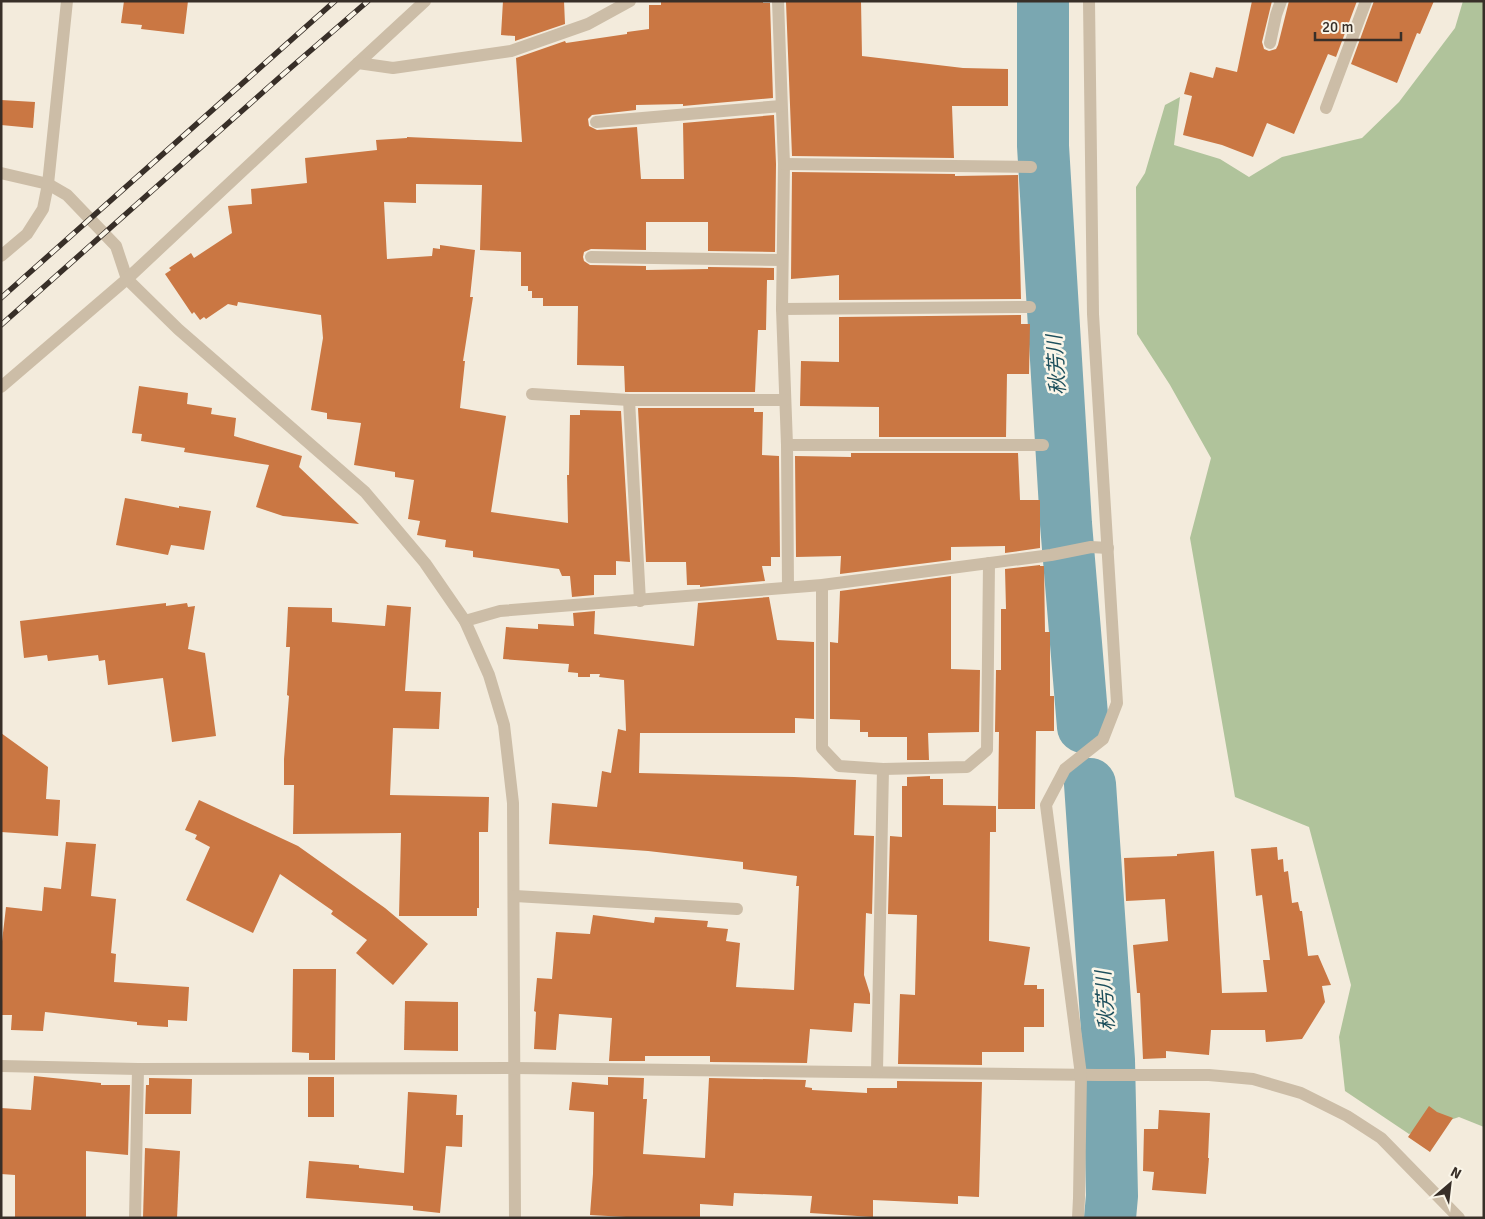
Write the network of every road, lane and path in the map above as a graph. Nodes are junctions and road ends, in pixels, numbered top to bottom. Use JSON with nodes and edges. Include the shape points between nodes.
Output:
{"nodes":[{"id":1,"x":67,"y":1,"type":"edge"},
{"id":2,"x":425,"y":1,"type":"edge"},
{"id":3,"x":630,"y":1,"type":"edge"},
{"id":4,"x":778,"y":1,"type":"edge"},
{"id":5,"x":1089,"y":1,"type":"edge"},
{"id":6,"x":1280,"y":1,"type":"edge"},
{"id":7,"x":1366,"y":1,"type":"edge"},
{"id":8,"x":1270,"y":43,"type":"dead end"},
{"id":9,"x":358,"y":63,"type":"junction"},
{"id":10,"x":781,"y":106,"type":"junction"},
{"id":11,"x":1326,"y":108,"type":"dead end"},
{"id":12,"x":596,"y":122,"type":"dead end"},
{"id":13,"x":784,"y":164,"type":"junction"},
{"id":14,"x":1031,"y":167,"type":"dead end"},
{"id":15,"x":1,"y":173,"type":"edge"},
{"id":16,"x":48,"y":184,"type":"junction"},
{"id":17,"x":1,"y":256,"type":"edge"},
{"id":18,"x":591,"y":257,"type":"dead end"},
{"id":19,"x":782,"y":260,"type":"junction"},
{"id":20,"x":127,"y":278,"type":"junction"},
{"id":21,"x":1030,"y":307,"type":"dead end"},
{"id":22,"x":782,"y":309,"type":"junction"},
{"id":23,"x":1,"y":387,"type":"edge"},
{"id":24,"x":532,"y":394,"type":"dead end"},
{"id":25,"x":629,"y":400,"type":"junction"},
{"id":26,"x":785,"y":400,"type":"junction"},
{"id":27,"x":787,"y":445,"type":"junction"},
{"id":28,"x":1043,"y":445,"type":"dead end"},
{"id":29,"x":1108,"y":548,"type":"junction"},
{"id":30,"x":989,"y":563,"type":"junction"},
{"id":31,"x":822,"y":585,"type":"junction"},
{"id":32,"x":788,"y":587,"type":"junction"},
{"id":33,"x":640,"y":601,"type":"junction"},
{"id":34,"x":464,"y":621,"type":"junction"},
{"id":35,"x":883,"y":769,"type":"junction"},
{"id":36,"x":515,"y":896,"type":"junction"},
{"id":37,"x":737,"y":909,"type":"dead end"},
{"id":38,"x":1,"y":1066,"type":"edge"},
{"id":39,"x":514,"y":1068,"type":"junction"},
{"id":40,"x":138,"y":1069,"type":"junction"},
{"id":41,"x":877,"y":1071,"type":"junction"},
{"id":42,"x":1081,"y":1075,"type":"junction"},
{"id":43,"x":135,"y":1218,"type":"edge"},
{"id":44,"x":514,"y":1218,"type":"edge"},
{"id":45,"x":1078,"y":1218,"type":"edge"},
{"id":46,"x":1459,"y":1218,"type":"edge"}],
"edges":[{"from":1,"to":16,"type":"street"},
{"from":2,"to":9,"type":"street"},
{"from":3,"to":9,"type":"street","via":[[588,24],[512,51],[393,68]]},
{"from":4,"to":10,"type":"street"},
{"from":5,"to":29,"type":"street","via":[[1092,314]]},
{"from":6,"to":8,"type":"street"},
{"from":7,"to":11,"type":"street"},
{"from":9,"to":20,"type":"street"},
{"from":10,"to":12,"type":"street"},
{"from":10,"to":13,"type":"street"},
{"from":13,"to":14,"type":"street"},
{"from":13,"to":19,"type":"street"},
{"from":15,"to":16,"type":"street"},
{"from":16,"to":17,"type":"street","via":[[43,209],[27,234]]},
{"from":16,"to":20,"type":"street","via":[[66,194],[116,246]]},
{"from":18,"to":19,"type":"street"},
{"from":19,"to":22,"type":"street"},
{"from":20,"to":23,"type":"street"},
{"from":20,"to":34,"type":"street","via":[[178,329],[365,492],[425,562]]},
{"from":21,"to":22,"type":"street"},
{"from":22,"to":26,"type":"street"},
{"from":24,"to":25,"type":"street"},
{"from":25,"to":26,"type":"street"},
{"from":25,"to":33,"type":"street"},
{"from":26,"to":27,"type":"street"},
{"from":27,"to":28,"type":"street"},
{"from":27,"to":32,"type":"street"},
{"from":29,"to":30,"type":"street","via":[[1091,547]]},
{"from":29,"to":42,"type":"street","via":[[1117,703],[1103,739],[1064,769],[1046,805]]},
{"from":30,"to":31,"type":"street"},
{"from":30,"to":35,"type":"street","via":[[987,750],[966,767]]},
{"from":31,"to":32,"type":"street"},
{"from":31,"to":35,"type":"street","via":[[822,748],[839,766]]},
{"from":32,"to":33,"type":"street"},
{"from":33,"to":34,"type":"street","via":[[500,611]]},
{"from":34,"to":36,"type":"street","via":[[489,676],[504,725],[513,804]]},
{"from":35,"to":41,"type":"street"},
{"from":36,"to":37,"type":"street"},
{"from":36,"to":39,"type":"street"},
{"from":38,"to":40,"type":"street"},
{"from":39,"to":40,"type":"street"},
{"from":39,"to":41,"type":"street"},
{"from":39,"to":44,"type":"street"},
{"from":40,"to":43,"type":"street"},
{"from":41,"to":42,"type":"street"},
{"from":42,"to":45,"type":"street"},
{"from":42,"to":46,"type":"street","via":[[1209,1075],[1253,1079],[1300,1093],[1347,1116],[1381,1138]]}]}
